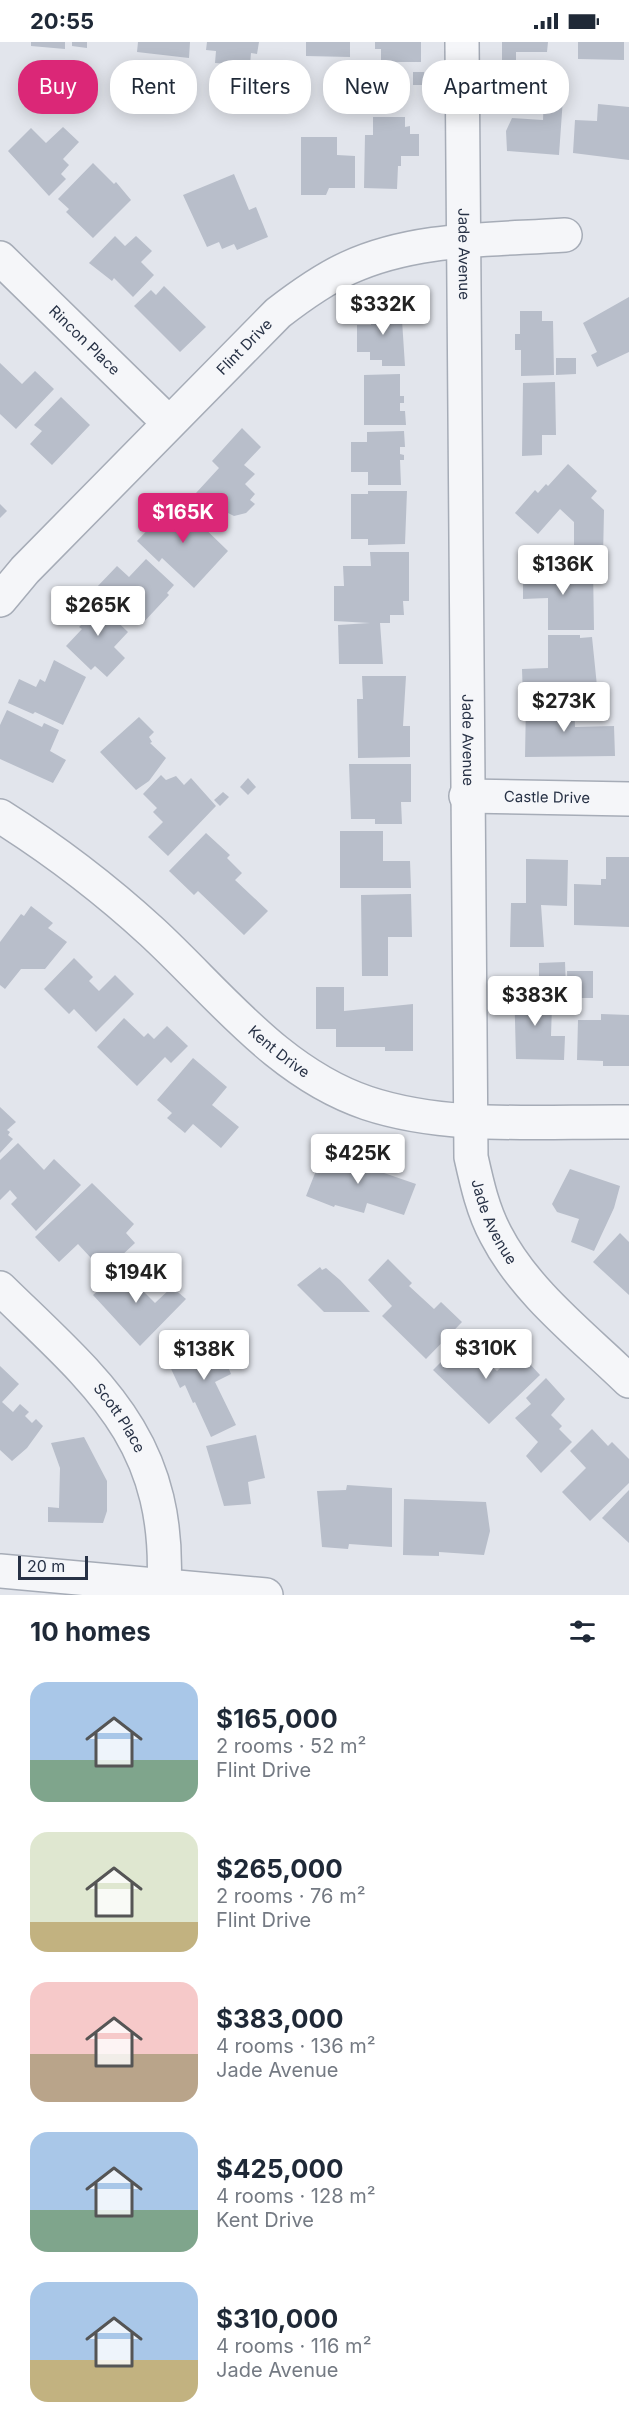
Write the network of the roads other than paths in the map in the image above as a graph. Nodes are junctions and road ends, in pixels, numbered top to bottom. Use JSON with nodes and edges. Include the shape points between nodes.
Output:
{"nodes":[{"id":1,"x":462,"y":42,"type":"edge"},
{"id":2,"x":565,"y":236,"type":"dead end"},
{"id":3,"x":462,"y":242,"type":"junction"},
{"id":4,"x":0,"y":258,"type":"edge"},
{"id":5,"x":170,"y":423,"type":"junction"},
{"id":6,"x":0,"y":600,"type":"edge"},
{"id":7,"x":466,"y":796,"type":"junction"},
{"id":8,"x":629,"y":799,"type":"edge"},
{"id":9,"x":0,"y":816,"type":"edge"},
{"id":10,"x":468,"y":1120,"type":"junction"},
{"id":11,"x":629,"y":1122,"type":"edge"},
{"id":12,"x":0,"y":1288,"type":"edge"},
{"id":13,"x":629,"y":1381,"type":"edge"},
{"id":14,"x":0,"y":1571,"type":"edge"},
{"id":15,"x":164,"y":1586,"type":"junction"},
{"id":16,"x":266,"y":1595,"type":"edge"}],
"edges":[{"from":1,"to":3,"type":"street","name":"Jade Avenue"},
{"from":2,"to":3,"type":"street","name":"Flint Drive"},
{"from":3,"to":5,"type":"street","name":"Flint Drive","via":[[384,254],[313,286],[278,313]]},
{"from":3,"to":7,"type":"street","name":"Jade Avenue"},
{"from":4,"to":5,"type":"street","name":"Rincon Place"},
{"from":5,"to":6,"type":"street","name":"Flint Drive"},
{"from":7,"to":8,"type":"street","name":"Castle Drive"},
{"from":7,"to":10,"type":"street","name":"Jade Avenue"},
{"from":9,"to":10,"type":"street","name":"Kent Drive","via":[[84,874],[296,1067],[366,1102],[407,1114]]},
{"from":10,"to":11,"type":"street","name":"Kent Drive"},
{"from":10,"to":13,"type":"street","name":"Jade Avenue","via":[[480,1197],[496,1236],[540,1294]]},
{"from":12,"to":15,"type":"street","name":"Scott Place","via":[[97,1383],[120,1412],[141,1449],[163,1526]]},
{"from":14,"to":15,"type":"street"},
{"from":15,"to":16,"type":"street"}]}
